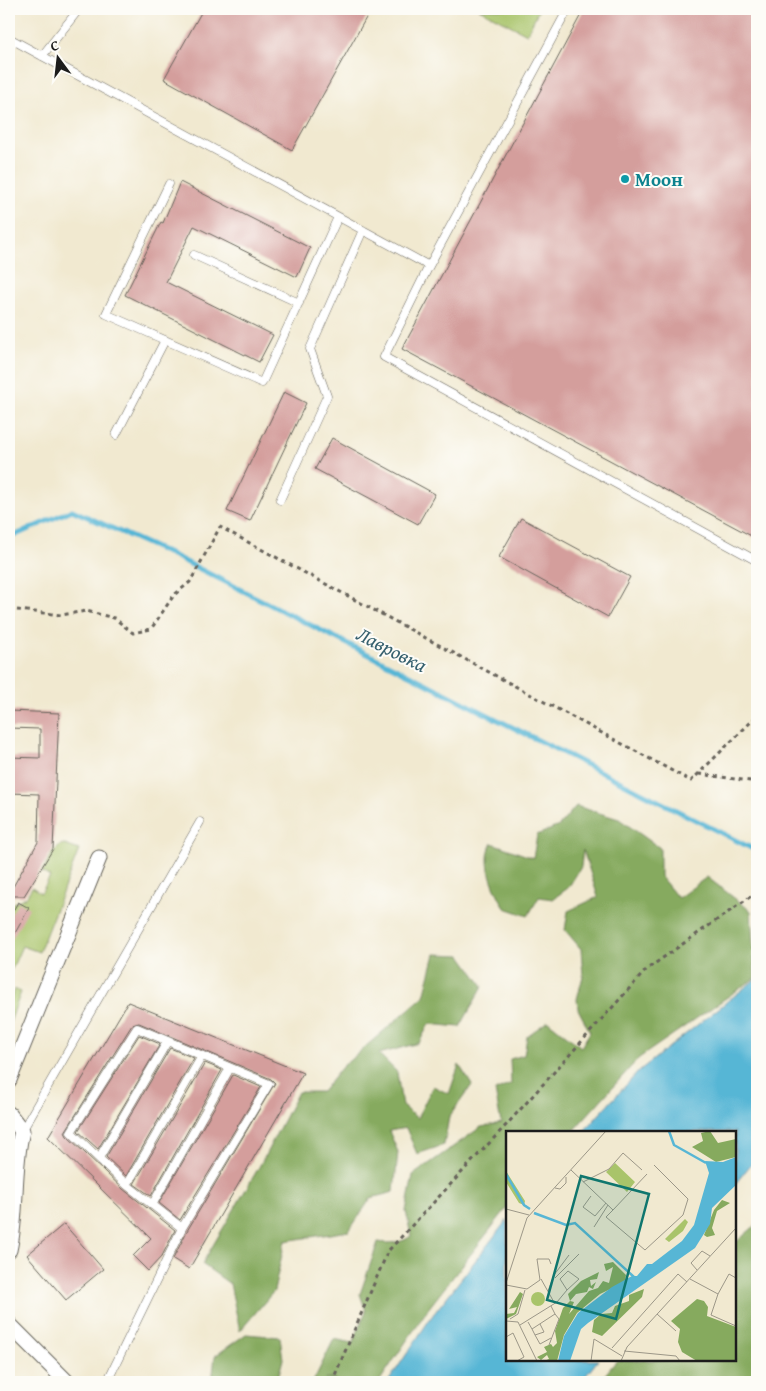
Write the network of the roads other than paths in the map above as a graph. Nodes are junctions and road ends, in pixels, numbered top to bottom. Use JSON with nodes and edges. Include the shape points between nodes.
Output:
{"nodes":[{"id":1,"x":79,"y":9,"type":"edge"},
{"id":2,"x":568,"y":9,"type":"edge"},
{"id":3,"x":9,"y":38,"type":"edge"},
{"id":4,"x":42,"y":56,"type":"junction"},
{"id":5,"x":169,"y":184,"type":"dead end"},
{"id":6,"x":338,"y":217,"type":"junction"},
{"id":7,"x":363,"y":230,"type":"junction"},
{"id":8,"x":194,"y":255,"type":"dead end"},
{"id":9,"x":429,"y":266,"type":"junction"},
{"id":10,"x":299,"y":303,"type":"junction"},
{"id":11,"x":165,"y":340,"type":"junction"},
{"id":12,"x":116,"y":435,"type":"dead end"},
{"id":13,"x":280,"y":500,"type":"dead end"},
{"id":14,"x":757,"y":561,"type":"edge"},
{"id":15,"x":200,"y":822,"type":"dead end"},
{"id":16,"x":99,"y":858,"type":"dead end"},
{"id":17,"x":167,"y":1042,"type":"junction"},
{"id":18,"x":202,"y":1056,"type":"junction"},
{"id":19,"x":230,"y":1068,"type":"junction"},
{"id":20,"x":9,"y":1080,"type":"edge"},
{"id":21,"x":9,"y":1114,"type":"edge"},
{"id":22,"x":22,"y":1131,"type":"junction"},
{"id":23,"x":99,"y":1158,"type":"junction"},
{"id":24,"x":127,"y":1185,"type":"junction"},
{"id":25,"x":152,"y":1205,"type":"junction"},
{"id":26,"x":182,"y":1228,"type":"junction"},
{"id":27,"x":9,"y":1250,"type":"edge"},
{"id":28,"x":9,"y":1324,"type":"edge"},
{"id":29,"x":67,"y":1382,"type":"edge"},
{"id":30,"x":107,"y":1382,"type":"edge"}],
"edges":[{"from":1,"to":4,"type":"lane"},
{"from":2,"to":9,"type":"lane"},
{"from":3,"to":4,"type":"lane"},
{"from":4,"to":6,"type":"lane"},
{"from":5,"to":11,"type":"lane","via":[[106,314]]},
{"from":6,"to":7,"type":"lane"},
{"from":6,"to":10,"type":"lane"},
{"from":7,"to":9,"type":"lane"},
{"from":7,"to":13,"type":"lane","via":[[310,350],[327,396]]},
{"from":8,"to":10,"type":"lane"},
{"from":9,"to":14,"type":"lane","via":[[384,357]]},
{"from":10,"to":11,"type":"lane","via":[[262,383]]},
{"from":11,"to":12,"type":"lane"},
{"from":15,"to":22,"type":"lane"},
{"from":16,"to":20,"type":"street"},
{"from":17,"to":18,"type":"lane"},
{"from":17,"to":23,"type":"lane"},
{"from":17,"to":23,"type":"lane","via":[[137,1028],[71,1132]]},
{"from":18,"to":19,"type":"lane"},
{"from":18,"to":24,"type":"lane"},
{"from":19,"to":25,"type":"lane"},
{"from":19,"to":26,"type":"lane","via":[[269,1084]]},
{"from":21,"to":22,"type":"street"},
{"from":22,"to":27,"type":"street","via":[[16,1156]]},
{"from":23,"to":24,"type":"lane"},
{"from":24,"to":25,"type":"lane"},
{"from":25,"to":26,"type":"lane"},
{"from":26,"to":30,"type":"lane"},
{"from":28,"to":29,"type":"street"}]}
